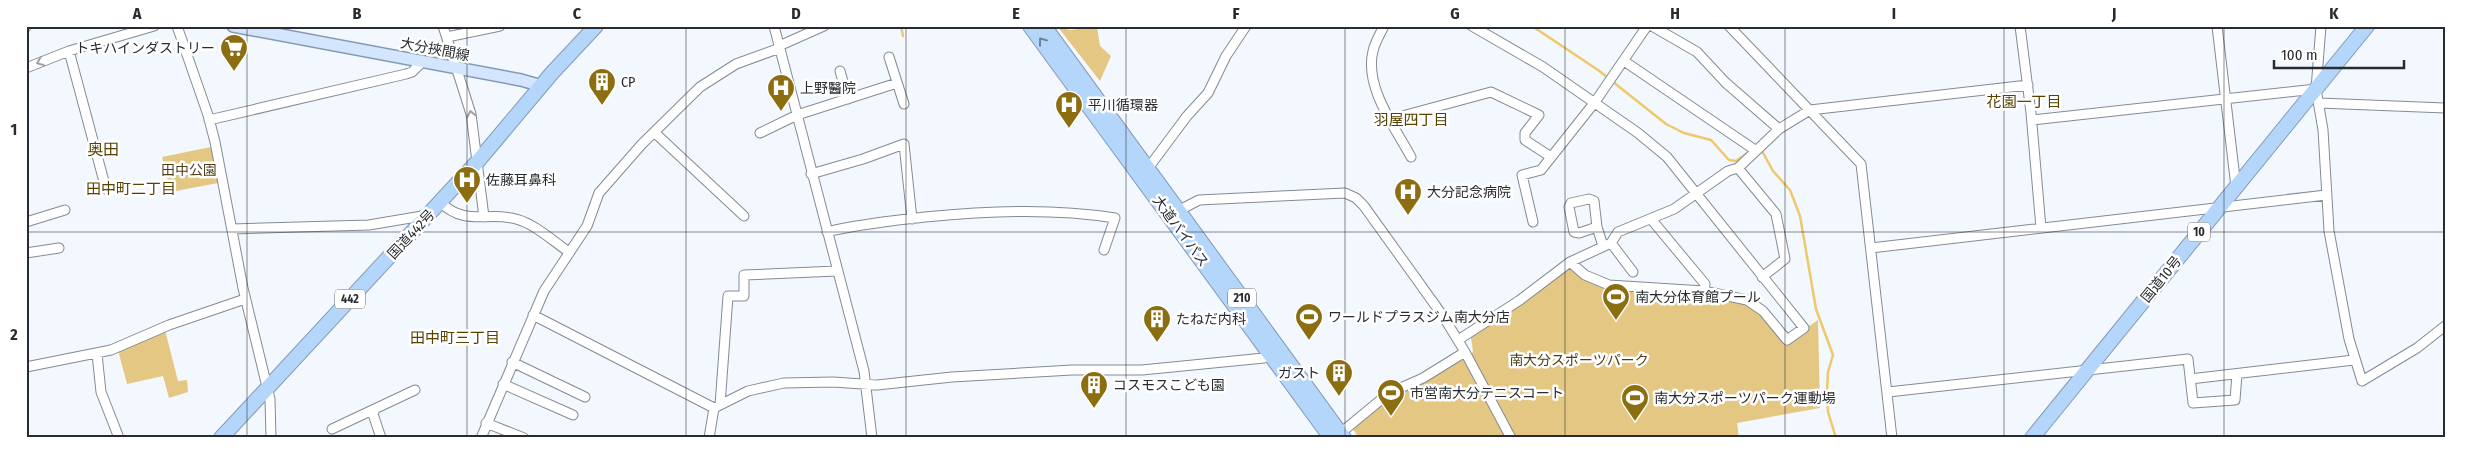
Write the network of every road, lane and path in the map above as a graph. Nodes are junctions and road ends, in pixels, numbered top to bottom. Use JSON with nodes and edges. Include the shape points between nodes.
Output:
{"nodes":[{"id":1,"x":154,"y":26,"type":"edge"},
{"id":2,"x":177,"y":26,"type":"edge"},
{"id":3,"x":233,"y":26,"type":"edge"},
{"id":4,"x":443,"y":26,"type":"edge"},
{"id":5,"x":500,"y":26,"type":"edge"},
{"id":6,"x":596,"y":26,"type":"edge"},
{"id":7,"x":774,"y":26,"type":"edge"},
{"id":8,"x":824,"y":26,"type":"edge"},
{"id":9,"x":1030,"y":26,"type":"edge"},
{"id":10,"x":1044,"y":26,"type":"edge"},
{"id":11,"x":1246,"y":26,"type":"edge"},
{"id":12,"x":1384,"y":26,"type":"edge"},
{"id":13,"x":1472,"y":26,"type":"edge"},
{"id":14,"x":1647,"y":26,"type":"edge"},
{"id":15,"x":1652,"y":26,"type":"edge"},
{"id":16,"x":1729,"y":26,"type":"edge"},
{"id":17,"x":2020,"y":26,"type":"edge"},
{"id":18,"x":2217,"y":26,"type":"edge"},
{"id":19,"x":2321,"y":26,"type":"edge"},
{"id":20,"x":2367,"y":26,"type":"edge"},
{"id":21,"x":447,"y":37,"type":"junction"},
{"id":22,"x":780,"y":47,"type":"junction"},
{"id":23,"x":69,"y":52,"type":"junction"},
{"id":24,"x":889,"y":56,"type":"dead end"},
{"id":25,"x":1624,"y":61,"type":"junction"},
{"id":26,"x":422,"y":62,"type":"junction"},
{"id":27,"x":26,"y":68,"type":"edge"},
{"id":28,"x":457,"y":68,"type":"junction"},
{"id":29,"x":840,"y":71,"type":"dead end"},
{"id":30,"x":898,"y":83,"type":"junction"},
{"id":31,"x":2028,"y":85,"type":"junction"},
{"id":32,"x":542,"y":86,"type":"junction"},
{"id":33,"x":2316,"y":89,"type":"junction"},
{"id":34,"x":848,"y":99,"type":"junction"},
{"id":35,"x":2225,"y":99,"type":"junction"},
{"id":36,"x":1595,"y":102,"type":"junction"},
{"id":37,"x":2319,"y":103,"type":"junction"},
{"id":38,"x":904,"y":104,"type":"dead end"},
{"id":39,"x":2445,"y":108,"type":"edge"},
{"id":40,"x":1810,"y":110,"type":"junction"},
{"id":41,"x":797,"y":115,"type":"junction"},
{"id":42,"x":1391,"y":119,"type":"junction"},
{"id":43,"x":210,"y":120,"type":"junction"},
{"id":44,"x":2032,"y":120,"type":"junction"},
{"id":45,"x":1779,"y":129,"type":"junction"},
{"id":46,"x":654,"y":132,"type":"junction"},
{"id":47,"x":760,"y":134,"type":"dead end"},
{"id":48,"x":1755,"y":150,"type":"junction"},
{"id":49,"x":1411,"y":157,"type":"dead end"},
{"id":50,"x":1551,"y":157,"type":"junction"},
{"id":51,"x":478,"y":161,"type":"junction"},
{"id":52,"x":1738,"y":168,"type":"junction"},
{"id":53,"x":1145,"y":173,"type":"junction"},
{"id":54,"x":811,"y":174,"type":"junction"},
{"id":55,"x":2236,"y":187,"type":"junction"},
{"id":56,"x":106,"y":189,"type":"dead end"},
{"id":57,"x":1695,"y":192,"type":"junction"},
{"id":58,"x":2326,"y":195,"type":"junction"},
{"id":59,"x":440,"y":202,"type":"junction"},
{"id":60,"x":2220,"y":206,"type":"junction"},
{"id":61,"x":65,"y":210,"type":"dead end"},
{"id":62,"x":1174,"y":213,"type":"junction"},
{"id":63,"x":428,"y":215,"type":"junction"},
{"id":64,"x":744,"y":216,"type":"dead end"},
{"id":65,"x":484,"y":217,"type":"junction"},
{"id":66,"x":912,"y":218,"type":"junction"},
{"id":67,"x":1651,"y":219,"type":"junction"},
{"id":68,"x":26,"y":222,"type":"edge"},
{"id":69,"x":1533,"y":222,"type":"dead end"},
{"id":70,"x":1597,"y":227,"type":"dead end"},
{"id":71,"x":2042,"y":228,"type":"junction"},
{"id":72,"x":232,"y":229,"type":"junction"},
{"id":73,"x":827,"y":232,"type":"junction"},
{"id":74,"x":1607,"y":245,"type":"junction"},
{"id":75,"x":60,"y":248,"type":"dead end"},
{"id":76,"x":1871,"y":248,"type":"junction"},
{"id":77,"x":1104,"y":250,"type":"dead end"},
{"id":78,"x":568,"y":252,"type":"junction"},
{"id":79,"x":26,"y":253,"type":"edge"},
{"id":80,"x":1570,"y":262,"type":"junction"},
{"id":81,"x":837,"y":271,"type":"junction"},
{"id":82,"x":1633,"y":272,"type":"dead end"},
{"id":83,"x":1762,"y":278,"type":"junction"},
{"id":84,"x":1704,"y":290,"type":"junction"},
{"id":85,"x":245,"y":299,"type":"junction"},
{"id":86,"x":533,"y":315,"type":"junction"},
{"id":87,"x":2445,"y":326,"type":"edge"},
{"id":88,"x":1458,"y":340,"type":"junction"},
{"id":89,"x":1274,"y":351,"type":"junction"},
{"id":90,"x":1465,"y":352,"type":"junction"},
{"id":91,"x":97,"y":354,"type":"junction"},
{"id":92,"x":2354,"y":360,"type":"junction"},
{"id":93,"x":512,"y":362,"type":"junction"},
{"id":94,"x":26,"y":367,"type":"edge"},
{"id":95,"x":2088,"y":370,"type":"junction"},
{"id":96,"x":2236,"y":374,"type":"junction"},
{"id":97,"x":2190,"y":379,"type":"junction"},
{"id":98,"x":503,"y":384,"type":"junction"},
{"id":99,"x":867,"y":384,"type":"junction"},
{"id":100,"x":268,"y":387,"type":"junction"},
{"id":101,"x":415,"y":390,"type":"dead end"},
{"id":102,"x":1888,"y":392,"type":"junction"},
{"id":103,"x":585,"y":397,"type":"dead end"},
{"id":104,"x":717,"y":407,"type":"junction"},
{"id":105,"x":375,"y":409,"type":"junction"},
{"id":106,"x":573,"y":416,"type":"dead end"},
{"id":107,"x":486,"y":423,"type":"junction"},
{"id":108,"x":332,"y":429,"type":"dead end"},
{"id":109,"x":1338,"y":437,"type":"edge"},
{"id":110,"x":119,"y":438,"type":"edge"},
{"id":111,"x":221,"y":438,"type":"edge"},
{"id":112,"x":271,"y":438,"type":"edge"},
{"id":113,"x":381,"y":438,"type":"edge"},
{"id":114,"x":481,"y":438,"type":"edge"},
{"id":115,"x":524,"y":438,"type":"edge"},
{"id":116,"x":709,"y":438,"type":"edge"},
{"id":117,"x":872,"y":438,"type":"edge"},
{"id":118,"x":1511,"y":438,"type":"edge"},
{"id":119,"x":1892,"y":438,"type":"edge"},
{"id":120,"x":2032,"y":438,"type":"edge"}],
"edges":[{"from":1,"to":23,"type":"street"},
{"from":2,"to":43,"type":"street"},
{"from":3,"to":26,"type":"main road","name":"大分挾間線"},
{"from":4,"to":21,"type":"street"},
{"from":5,"to":21,"type":"street"},
{"from":6,"to":32,"type":"highway","name":"国道442号","number":"442"},
{"from":7,"to":22,"type":"street"},
{"from":8,"to":22,"type":"street"},
{"from":53,"to":9,"type":"highway","name":"大道バイパス","number":"210","one_way":true},
{"from":10,"to":53,"type":"highway","name":"大道バイパス","number":"210"},
{"from":11,"to":53,"type":"street","via":[[1226,56],[1208,93]]},
{"from":12,"to":42,"type":"street","via":[[1373,50],[1371,67],[1377,91]]},
{"from":13,"to":36,"type":"street","via":[[1534,61]]},
{"from":14,"to":25,"type":"street"},
{"from":15,"to":45,"type":"street","via":[[1697,52],[1726,83]]},
{"from":16,"to":40,"type":"street"},
{"from":17,"to":31,"type":"street"},
{"from":18,"to":35,"type":"street"},
{"from":19,"to":33,"type":"street"},
{"from":20,"to":33,"type":"highway","name":"国道10号","number":"10"},
{"from":21,"to":28,"type":"street"},
{"from":22,"to":41,"type":"street"},
{"from":22,"to":46,"type":"street","via":[[745,60],[705,83]]},
{"from":23,"to":27,"type":"street","one_way":true},
{"from":23,"to":56,"type":"street"},
{"from":24,"to":30,"type":"street"},
{"from":25,"to":36,"type":"street"},
{"from":25,"to":48,"type":"street"},
{"from":26,"to":28,"type":"main road","name":"大分挾間線"},
{"from":26,"to":43,"type":"street","via":[[406,74]]},
{"from":28,"to":32,"type":"main road","name":"大分挾間線"},
{"from":51,"to":28,"type":"street","one_way":true,"via":[[470,110]]},
{"from":29,"to":34,"type":"street"},
{"from":30,"to":34,"type":"street"},
{"from":30,"to":38,"type":"street"},
{"from":31,"to":40,"type":"street"},
{"from":31,"to":44,"type":"street"},
{"from":32,"to":51,"type":"highway","name":"国道442号","number":"442"},
{"from":33,"to":35,"type":"street"},
{"from":33,"to":37,"type":"street"},
{"from":33,"to":55,"type":"highway","name":"国道10号","number":"10"},
{"from":34,"to":41,"type":"street"},
{"from":35,"to":44,"type":"street"},
{"from":35,"to":55,"type":"street"},
{"from":36,"to":50,"type":"street"},
{"from":36,"to":57,"type":"street","via":[[1667,157]]},
{"from":37,"to":39,"type":"street"},
{"from":37,"to":58,"type":"street"},
{"from":40,"to":45,"type":"street"},
{"from":40,"to":76,"type":"street","via":[[1861,164]]},
{"from":41,"to":47,"type":"street"},
{"from":41,"to":54,"type":"street"},
{"from":42,"to":49,"type":"street"},
{"from":42,"to":50,"type":"street","via":[[1491,92],[1539,115],[1525,133],[1525,140]]},
{"from":43,"to":72,"type":"street"},
{"from":44,"to":71,"type":"street"},
{"from":45,"to":48,"type":"street"},
{"from":46,"to":64,"type":"street"},
{"from":46,"to":78,"type":"street","via":[[599,193],[587,226]]},
{"from":48,"to":52,"type":"street"},
{"from":50,"to":69,"type":"street","via":[[1541,170],[1522,175]]},
{"from":51,"to":59,"type":"highway","name":"国道442号","number":"442"},
{"from":51,"to":65,"type":"street"},
{"from":52,"to":57,"type":"street"},
{"from":52,"to":83,"type":"street","via":[[1776,214],[1785,259]]},
{"from":53,"to":62,"type":"highway","name":"大道バイパス","number":"210"},
{"from":54,"to":66,"type":"street","via":[[904,144]]},
{"from":54,"to":73,"type":"street"},
{"from":55,"to":60,"type":"highway","name":"国道10号","number":"10"},
{"from":57,"to":67,"type":"street","via":[[1674,208]]},
{"from":57,"to":83,"type":"street"},
{"from":58,"to":60,"type":"street"},
{"from":58,"to":92,"type":"street","via":[[2329,231]]},
{"from":59,"to":63,"type":"highway","name":"国道442号","number":"442"},
{"from":59,"to":65,"type":"street","via":[[456,214]]},
{"from":60,"to":71,"type":"street"},
{"from":60,"to":95,"type":"highway","name":"国道10号","number":"10"},
{"from":61,"to":68,"type":"street"},
{"from":62,"to":88,"type":"street","via":[[1199,200],[1345,193],[1356,198],[1375,222]]},
{"from":62,"to":89,"type":"highway","name":"大道バイパス","number":"210"},
{"from":63,"to":72,"type":"street","via":[[369,225]]},
{"from":63,"to":100,"type":"highway","name":"国道442号","number":"442"},
{"from":65,"to":78,"type":"street","via":[[519,220]]},
{"from":66,"to":73,"type":"street","via":[[860,223]]},
{"from":66,"to":77,"type":"street","via":[[1042,210],[1115,218]]},
{"from":67,"to":74,"type":"street","via":[[1618,232]]},
{"from":67,"to":84,"type":"street","via":[[1705,284]]},
{"from":70,"to":74,"type":"street"},
{"from":71,"to":76,"type":"street"},
{"from":72,"to":85,"type":"street"},
{"from":73,"to":81,"type":"street"},
{"from":74,"to":80,"type":"street"},
{"from":74,"to":82,"type":"street"},
{"from":75,"to":79,"type":"street"},
{"from":76,"to":102,"type":"street"},
{"from":78,"to":86,"type":"street","via":[[547,284]]},
{"from":80,"to":84,"type":"street","via":[[1585,275],[1609,285]]},
{"from":80,"to":88,"type":"street","via":[[1520,300]]},
{"from":81,"to":99,"type":"street"},
{"from":81,"to":104,"type":"street","via":[[744,276],[744,296],[728,296]]},
{"from":83,"to":84,"type":"street","via":[[1804,328],[1786,340],[1763,311],[1747,300]]},
{"from":85,"to":91,"type":"street"},
{"from":85,"to":100,"type":"street"},
{"from":86,"to":93,"type":"street"},
{"from":86,"to":104,"type":"street"},
{"from":87,"to":92,"type":"street","via":[[2417,348],[2362,382]]},
{"from":88,"to":90,"type":"street"},
{"from":89,"to":99,"type":"street","via":[[1264,358],[1142,370],[1072,370]]},
{"from":89,"to":109,"type":"highway","name":"大道バイパス","number":"210"},
{"from":90,"to":109,"type":"street","via":[[1428,375],[1389,393]]},
{"from":90,"to":118,"type":"street"},
{"from":91,"to":94,"type":"street"},
{"from":91,"to":110,"type":"street","via":[[101,392]]},
{"from":92,"to":96,"type":"street"},
{"from":93,"to":98,"type":"street"},
{"from":93,"to":103,"type":"street"},
{"from":95,"to":97,"type":"street","via":[[2188,359]]},
{"from":95,"to":102,"type":"street"},
{"from":95,"to":120,"type":"highway","name":"国道10号","number":"10"},
{"from":96,"to":97,"type":"street"},
{"from":96,"to":97,"type":"street","via":[[2237,397],[2232,401],[2193,404]]},
{"from":98,"to":106,"type":"street"},
{"from":98,"to":107,"type":"street"},
{"from":99,"to":104,"type":"street","via":[[775,384],[748,391]]},
{"from":99,"to":117,"type":"street"},
{"from":100,"to":111,"type":"highway","name":"国道442号","number":"442"},
{"from":100,"to":112,"type":"street"},
{"from":101,"to":105,"type":"street"},
{"from":102,"to":119,"type":"street"},
{"from":104,"to":116,"type":"street"},
{"from":105,"to":108,"type":"street"},
{"from":105,"to":113,"type":"street","via":[[373,414]]},
{"from":107,"to":114,"type":"street"},
{"from":107,"to":115,"type":"street"}]}
